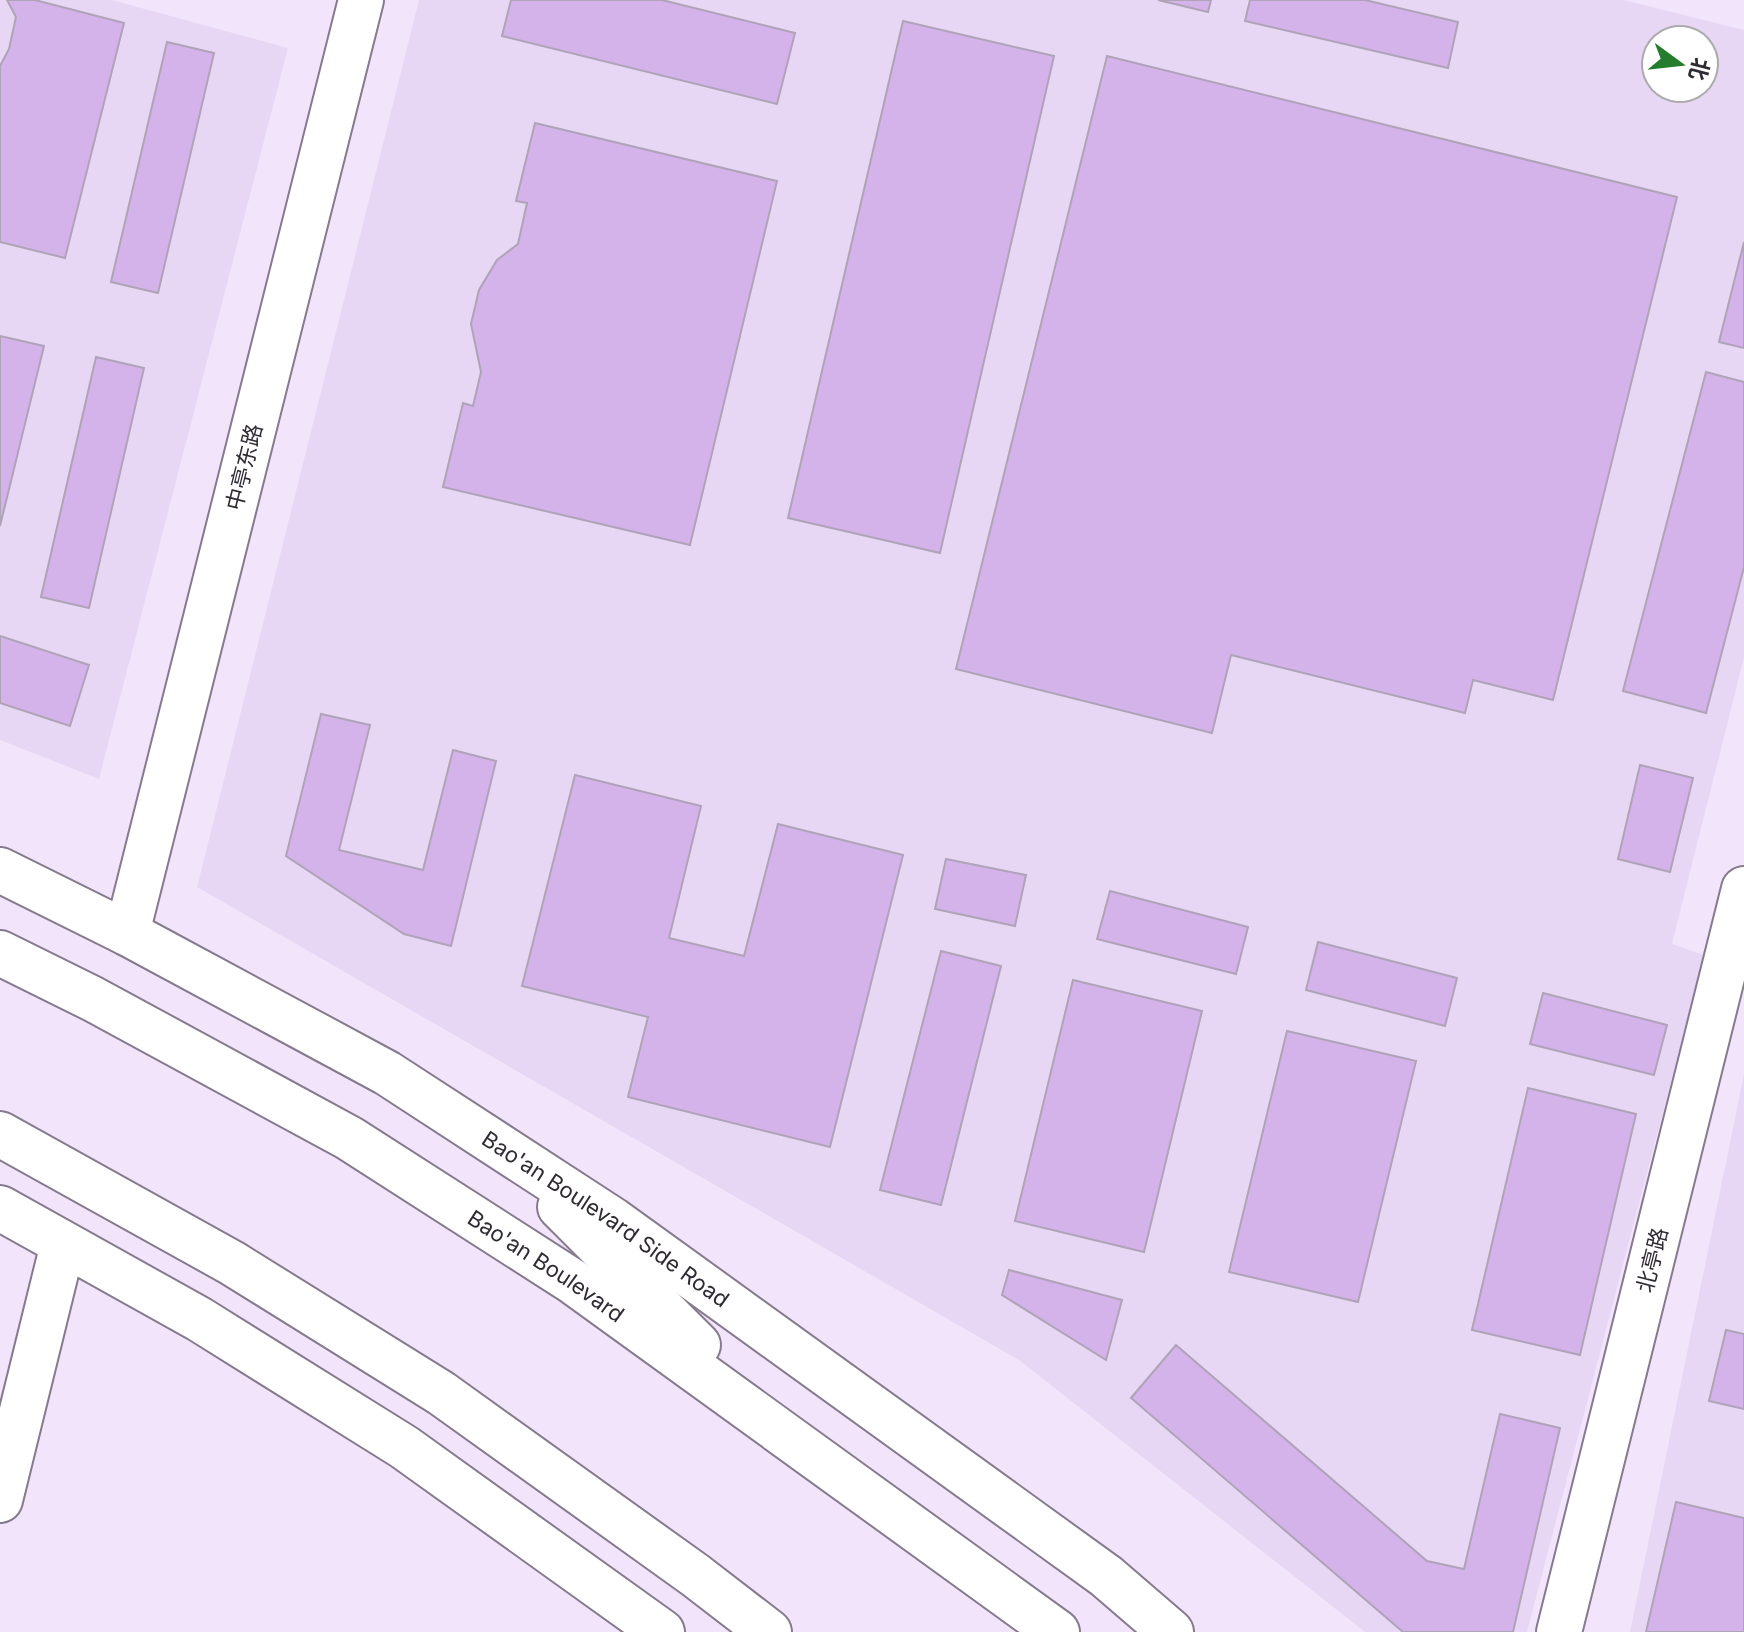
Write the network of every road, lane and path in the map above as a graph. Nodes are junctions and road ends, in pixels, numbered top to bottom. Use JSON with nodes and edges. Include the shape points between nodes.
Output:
{"nodes":[{"id":1,"x":361,"y":0,"type":"edge"},
{"id":2,"x":0,"y":870,"type":"edge"},
{"id":3,"x":1744,"y":889,"type":"edge"},
{"id":4,"x":127,"y":933,"type":"junction"},
{"id":5,"x":0,"y":953,"type":"edge"},
{"id":6,"x":0,"y":1134,"type":"edge"},
{"id":7,"x":499,"y":1146,"type":"junction"},
{"id":8,"x":0,"y":1208,"type":"edge"},
{"id":9,"x":63,"y":1244,"type":"junction"},
{"id":10,"x":787,"y":1435,"type":"junction"},
{"id":11,"x":0,"y":1500,"type":"edge"},
{"id":12,"x":662,"y":1632,"type":"edge"},
{"id":13,"x":769,"y":1632,"type":"edge"},
{"id":14,"x":1057,"y":1632,"type":"edge"},
{"id":15,"x":1171,"y":1632,"type":"edge"},
{"id":16,"x":1559,"y":1632,"type":"edge"}],
"edges":[{"from":1,"to":4,"type":"main road","name":"中亭东路"},
{"from":2,"to":4,"type":"main road","name":"Bao'an Boulevard Side Road"},
{"from":3,"to":16,"type":"main road","name":"北亭路"},
{"from":4,"to":7,"type":"main road","name":"Bao'an Boulevard Side Road","via":[[387,1073]]},
{"from":5,"to":10,"type":"main road","name":"Bao'an Boulevard","via":[[349,1138],[572,1281]]},
{"from":6,"to":13,"type":"main road","via":[[232,1263],[441,1393]]},
{"from":7,"to":10,"type":"main road"},
{"from":7,"to":15,"type":"main road","name":"Bao'an Boulevard Side Road","via":[[862,1397],[1106,1576]]},
{"from":8,"to":9,"type":"main road"},
{"from":9,"to":11,"type":"main road"},
{"from":9,"to":12,"type":"main road","via":[[199,1319],[404,1447]]},
{"from":10,"to":14,"type":"main road","name":"Bao'an Boulevard"}]}
